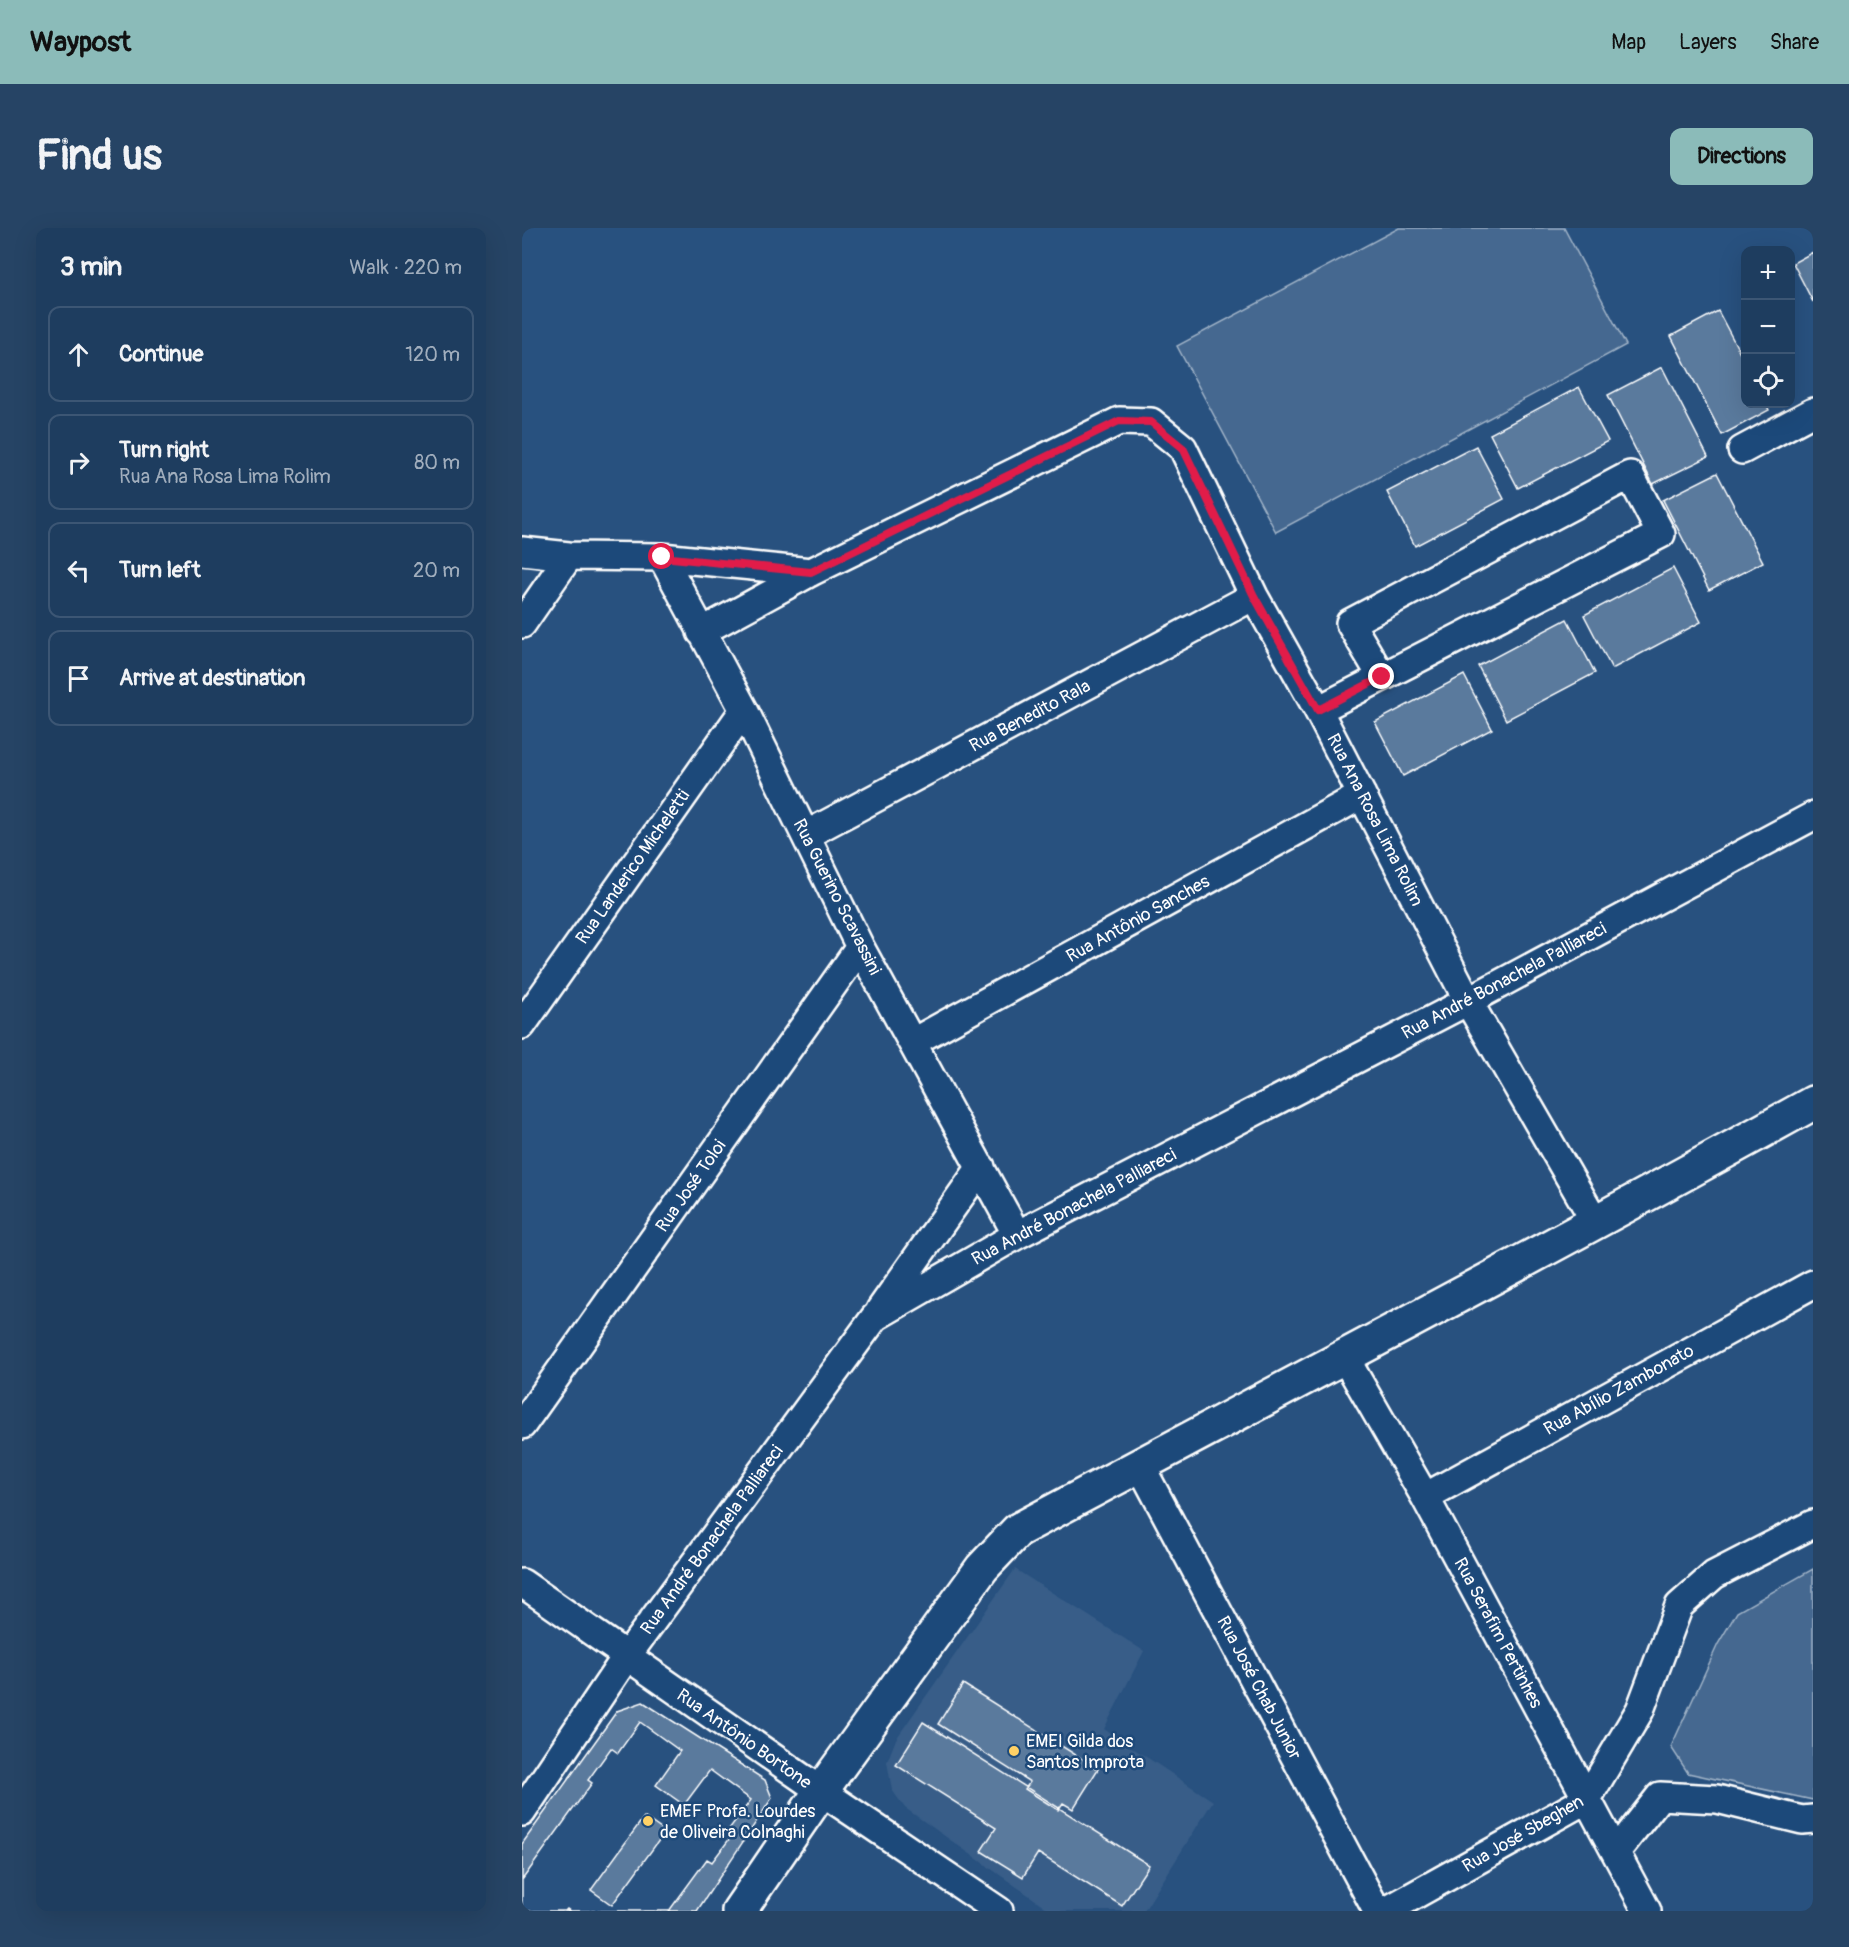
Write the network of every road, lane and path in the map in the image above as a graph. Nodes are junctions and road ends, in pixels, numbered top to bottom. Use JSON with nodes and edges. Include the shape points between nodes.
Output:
{"nodes":[{"id":1,"x":1813,"y":412,"type":"edge"},
{"id":2,"x":1742,"y":450,"type":"dead end"},
{"id":3,"x":522,"y":551,"type":"edge"},
{"id":4,"x":569,"y":556,"type":"junction"},
{"id":5,"x":662,"y":557,"type":"junction"},
{"id":6,"x":811,"y":572,"type":"junction"},
{"id":7,"x":1254,"y":596,"type":"junction"},
{"id":8,"x":522,"y":624,"type":"edge"},
{"id":9,"x":701,"y":632,"type":"junction"},
{"id":10,"x":1382,"y":677,"type":"junction"},
{"id":11,"x":744,"y":710,"type":"junction"},
{"id":12,"x":1318,"y":710,"type":"junction"},
{"id":13,"x":1362,"y":795,"type":"junction"},
{"id":14,"x":1813,"y":816,"type":"edge"},
{"id":15,"x":806,"y":835,"type":"junction"},
{"id":16,"x":860,"y":947,"type":"junction"},
{"id":17,"x":1468,"y":1001,"type":"junction"},
{"id":18,"x":522,"y":1025,"type":"edge"},
{"id":19,"x":913,"y":1042,"type":"junction"},
{"id":20,"x":1813,"y":1103,"type":"edge"},
{"id":21,"x":981,"y":1167,"type":"junction"},
{"id":22,"x":1596,"y":1223,"type":"junction"},
{"id":23,"x":1017,"y":1235,"type":"junction"},
{"id":24,"x":1813,"y":1284,"type":"edge"},
{"id":25,"x":875,"y":1317,"type":"junction"},
{"id":26,"x":1345,"y":1358,"type":"junction"},
{"id":27,"x":522,"y":1425,"type":"edge"},
{"id":28,"x":1140,"y":1465,"type":"junction"},
{"id":29,"x":1425,"y":1497,"type":"junction"},
{"id":30,"x":1813,"y":1524,"type":"edge"},
{"id":31,"x":522,"y":1583,"type":"edge"},
{"id":32,"x":626,"y":1657,"type":"junction"},
{"id":33,"x":820,"y":1791,"type":"junction"},
{"id":34,"x":1587,"y":1799,"type":"junction"},
{"id":35,"x":522,"y":1812,"type":"edge"},
{"id":36,"x":1813,"y":1819,"type":"edge"},
{"id":37,"x":1616,"y":1852,"type":"junction"},
{"id":38,"x":739,"y":1911,"type":"edge"},
{"id":39,"x":999,"y":1911,"type":"edge"},
{"id":40,"x":1377,"y":1911,"type":"edge"},
{"id":41,"x":1386,"y":1911,"type":"edge"},
{"id":42,"x":1647,"y":1911,"type":"edge"}],
"edges":[{"from":1,"to":2,"type":"street"},
{"from":3,"to":4,"type":"street"},
{"from":4,"to":5,"type":"street"},
{"from":4,"to":8,"type":"street"},
{"from":5,"to":6,"type":"street"},
{"from":5,"to":9,"type":"street","name":"Rua Guerino Scavassini"},
{"from":6,"to":7,"type":"street","name":"Rua Ana Rosa Lima Rolim","via":[[1119,421],[1151,422],[1183,448]]},
{"from":6,"to":9,"type":"street"},
{"from":7,"to":12,"type":"street","name":"Rua Ana Rosa Lima Rolim"},
{"from":7,"to":15,"type":"street","name":"Rua Benedito Rala"},
{"from":9,"to":11,"type":"street","name":"Rua Guerino Scavassini"},
{"from":10,"to":10,"type":"street","via":[[1661,534],[1630,475],[1350,623]]},
{"from":10,"to":12,"type":"street"},
{"from":11,"to":15,"type":"street","name":"Rua Guerino Scavassini"},
{"from":11,"to":18,"type":"street","name":"Rua Landerico Micheletti"},
{"from":12,"to":13,"type":"street","name":"Rua Ana Rosa Lima Rolim"},
{"from":13,"to":17,"type":"street","name":"Rua Ana Rosa Lima Rolim"},
{"from":13,"to":19,"type":"street","name":"Rua Antônio Sanches"},
{"from":14,"to":17,"type":"street","name":"Rua André Bonachela Palliareci"},
{"from":15,"to":16,"type":"street","name":"Rua Guerino Scavassini"},
{"from":16,"to":19,"type":"street","name":"Rua Guerino Scavassini"},
{"from":16,"to":27,"type":"street","name":"Rua José Toloi"},
{"from":17,"to":22,"type":"street","name":"Rua Ana Rosa Lima Rolim"},
{"from":17,"to":23,"type":"street","name":"Rua André Bonachela Palliareci"},
{"from":19,"to":21,"type":"street","name":"Rua Guerino Scavassini"},
{"from":20,"to":22,"type":"street"},
{"from":21,"to":23,"type":"street","name":"Rua Guerino Scavassini"},
{"from":21,"to":25,"type":"street"},
{"from":22,"to":26,"type":"street"},
{"from":23,"to":25,"type":"street","name":"Rua André Bonachela Palliareci"},
{"from":24,"to":29,"type":"street","name":"Rua Abílio Zambonato"},
{"from":25,"to":32,"type":"street","name":"Rua André Bonachela Palliareci"},
{"from":26,"to":28,"type":"street"},
{"from":26,"to":29,"type":"street","name":"Rua Serafim Pertinhes"},
{"from":28,"to":33,"type":"street","via":[[1018,1530],[982,1568]]},
{"from":28,"to":40,"type":"street","name":"Rua José Chab Junior"},
{"from":29,"to":34,"type":"street","name":"Rua Serafim Pertinhes"},
{"from":30,"to":34,"type":"street","name":"Rua José Sbeghen","via":[[1714,1575],[1679,1606],[1640,1710]]},
{"from":31,"to":32,"type":"street","name":"Rua Antônio Bortone"},
{"from":32,"to":33,"type":"street","name":"Rua Antônio Bortone"},
{"from":32,"to":35,"type":"street","name":"Rua André Bonachela Palliareci"},
{"from":33,"to":38,"type":"street"},
{"from":33,"to":39,"type":"street","name":"Rua Antônio Bortone"},
{"from":34,"to":37,"type":"street","name":"Rua Serafim Pertinhes"},
{"from":34,"to":41,"type":"street","name":"Rua José Sbeghen"},
{"from":36,"to":37,"type":"street","via":[[1802,1820],[1717,1799],[1660,1796]]},
{"from":37,"to":42,"type":"street","name":"Rua Serafim Pertinhes"}]}
